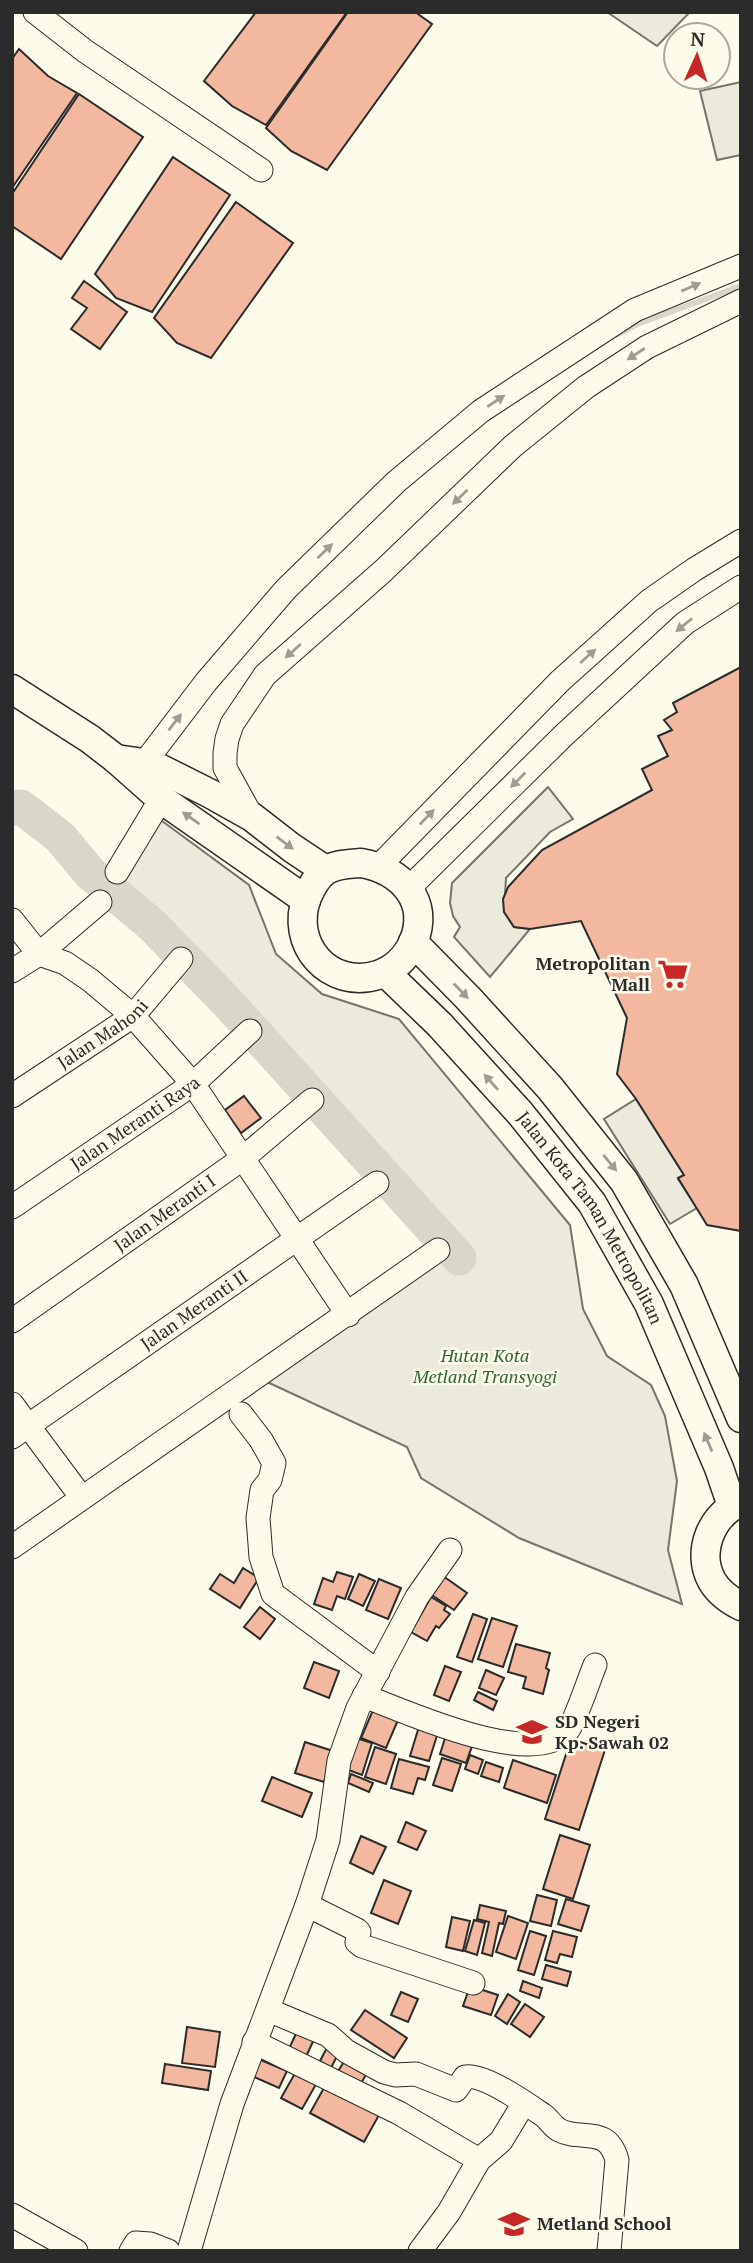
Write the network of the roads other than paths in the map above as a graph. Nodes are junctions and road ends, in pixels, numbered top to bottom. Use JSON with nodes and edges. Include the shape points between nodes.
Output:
{"nodes":[{"id":1,"x":35,"y":12,"type":"edge"},
{"id":2,"x":261,"y":170,"type":"dead end"},
{"id":3,"x":741,"y":266,"type":"edge"},
{"id":4,"x":741,"y":301,"type":"edge"},
{"id":5,"x":741,"y":541,"type":"edge"},
{"id":6,"x":741,"y":587,"type":"edge"},
{"id":7,"x":12,"y":689,"type":"edge"},
{"id":8,"x":131,"y":766,"type":"junction"},
{"id":9,"x":161,"y":799,"type":"junction"},
{"id":10,"x":252,"y":817,"type":"junction"},
{"id":11,"x":380,"y":866,"type":"junction"},
{"id":12,"x":325,"y":870,"type":"junction"},
{"id":13,"x":117,"y":872,"type":"dead end"},
{"id":14,"x":408,"y":889,"type":"junction"},
{"id":15,"x":306,"y":900,"type":"junction"},
{"id":16,"x":100,"y":902,"type":"dead end"},
{"id":17,"x":12,"y":920,"type":"edge"},
{"id":18,"x":413,"y":942,"type":"junction"},
{"id":19,"x":39,"y":954,"type":"junction"},
{"id":20,"x":181,"y":959,"type":"dead end"},
{"id":21,"x":12,"y":971,"type":"edge"},
{"id":22,"x":385,"y":972,"type":"junction"},
{"id":23,"x":133,"y":1016,"type":"junction"},
{"id":24,"x":250,"y":1031,"type":"dead end"},
{"id":25,"x":193,"y":1084,"type":"junction"},
{"id":26,"x":12,"y":1096,"type":"edge"},
{"id":27,"x":312,"y":1100,"type":"dead end"},
{"id":28,"x":242,"y":1158,"type":"junction"},
{"id":29,"x":377,"y":1183,"type":"dead end"},
{"id":30,"x":12,"y":1207,"type":"edge"},
{"id":31,"x":295,"y":1238,"type":"junction"},
{"id":32,"x":439,"y":1250,"type":"dead end"},
{"id":33,"x":348,"y":1315,"type":"junction"},
{"id":34,"x":12,"y":1321,"type":"edge"},
{"id":35,"x":12,"y":1404,"type":"edge"},
{"id":36,"x":241,"y":1414,"type":"dead end"},
{"id":37,"x":741,"y":1418,"type":"edge"},
{"id":38,"x":20,"y":1431,"type":"edge"},
{"id":39,"x":82,"y":1498,"type":"junction"},
{"id":40,"x":736,"y":1504,"type":"edge"},
{"id":41,"x":12,"y":1547,"type":"edge"},
{"id":42,"x":450,"y":1550,"type":"dead end"},
{"id":43,"x":741,"y":1606,"type":"edge"},
{"id":44,"x":595,"y":1665,"type":"dead end"},
{"id":45,"x":378,"y":1672,"type":"junction"},
{"id":46,"x":364,"y":1696,"type":"junction"},
{"id":47,"x":307,"y":1905,"type":"junction"},
{"id":48,"x":473,"y":1983,"type":"dead end"},
{"id":49,"x":268,"y":2010,"type":"junction"},
{"id":50,"x":254,"y":2042,"type":"junction"},
{"id":51,"x":524,"y":2103,"type":"junction"},
{"id":52,"x":479,"y":2160,"type":"junction"},
{"id":53,"x":12,"y":2215,"type":"edge"},
{"id":54,"x":76,"y":2251,"type":"edge"},
{"id":55,"x":131,"y":2251,"type":"edge"},
{"id":56,"x":168,"y":2251,"type":"edge"},
{"id":57,"x":189,"y":2251,"type":"edge"},
{"id":58,"x":420,"y":2251,"type":"edge"},
{"id":59,"x":609,"y":2251,"type":"edge"}],
"edges":[{"from":1,"to":2,"type":"street"},
{"from":8,"to":3,"type":"street","one_way":true,"via":[[286,589],[396,482],[481,411],[635,310]]},
{"from":4,"to":10,"type":"street","one_way":true,"via":[[647,347],[586,387],[513,446],[265,675],[232,724],[225,753],[225,768]]},
{"from":11,"to":5,"type":"street","one_way":true,"via":[[560,681],[649,601]]},
{"from":6,"to":14,"type":"street","one_way":true,"via":[[685,623]]},
{"from":7,"to":8,"type":"main road"},
{"from":8,"to":9,"type":"main road"},
{"from":8,"to":10,"type":"main road"},
{"from":9,"to":13,"type":"street"},
{"from":15,"to":9,"type":"main road","one_way":true},
{"from":10,"to":12,"type":"main road","one_way":true},
{"from":11,"to":12,"type":"main road","via":[[361,863]]},
{"from":11,"to":14,"type":"main road"},
{"from":12,"to":15,"type":"main road"},
{"from":14,"to":18,"type":"main road","via":[[418,924]]},
{"from":15,"to":22,"type":"main road","via":[[302,930],[318,961],[332,972],[350,977],[368,978]]},
{"from":16,"to":19,"type":"street"},
{"from":17,"to":19,"type":"street"},
{"from":18,"to":22,"type":"main road","via":[[397,965]]},
{"from":18,"to":37,"type":"main road","one_way":true,"via":[[550,1088],[624,1181],[684,1285]]},
{"from":19,"to":21,"type":"street"},
{"from":19,"to":23,"type":"street","via":[[65,963]]},
{"from":20,"to":23,"type":"street","name":"Jalan Mahoni"},
{"from":40,"to":22,"type":"main road","name":"Jalan Kota Taman Metropolitan","one_way":true,"via":[[649,1304],[592,1203],[520,1113]]},
{"from":23,"to":25,"type":"street"},
{"from":23,"to":26,"type":"street","name":"Jalan Mahoni"},
{"from":24,"to":25,"type":"street","name":"Jalan Meranti Raya"},
{"from":25,"to":28,"type":"street"},
{"from":25,"to":30,"type":"street","name":"Jalan Meranti Raya"},
{"from":27,"to":28,"type":"street","name":"Jalan Meranti I"},
{"from":28,"to":31,"type":"street"},
{"from":28,"to":34,"type":"street","name":"Jalan Meranti I"},
{"from":29,"to":31,"type":"street","name":"Jalan Meranti II"},
{"from":31,"to":33,"type":"street"},
{"from":31,"to":38,"type":"street","name":"Jalan Meranti II"},
{"from":32,"to":33,"type":"street"},
{"from":33,"to":39,"type":"street"},
{"from":35,"to":38,"type":"street"},
{"from":36,"to":45,"type":"street","via":[[274,1463],[271,1480],[262,1490],[258,1518],[261,1557],[273,1594]]},
{"from":38,"to":39,"type":"street"},
{"from":39,"to":41,"type":"street"},
{"from":40,"to":43,"type":"main road","via":[[719,1517],[706,1548],[712,1580],[725,1597]]},
{"from":42,"to":45,"type":"street","via":[[417,1597]]},
{"from":44,"to":46,"type":"street","via":[[569,1730],[557,1738],[524,1745],[487,1741]]},
{"from":45,"to":46,"type":"street"},
{"from":46,"to":47,"type":"street","via":[[338,1761],[328,1840]]},
{"from":47,"to":48,"type":"street","via":[[357,1930],[362,1946]]},
{"from":47,"to":49,"type":"street"},
{"from":49,"to":50,"type":"street"},
{"from":49,"to":51,"type":"street","via":[[328,2035],[384,2072],[416,2074],[456,2090],[463,2079],[473,2076]]},
{"from":50,"to":52,"type":"street","via":[[399,2113]]},
{"from":50,"to":57,"type":"street"},
{"from":51,"to":52,"type":"street","via":[[502,2141]]},
{"from":51,"to":59,"type":"street","via":[[555,2128],[600,2138],[615,2151]]},
{"from":52,"to":58,"type":"street"},
{"from":53,"to":54,"type":"street"},
{"from":55,"to":56,"type":"street","via":[[143,2242]]}]}
